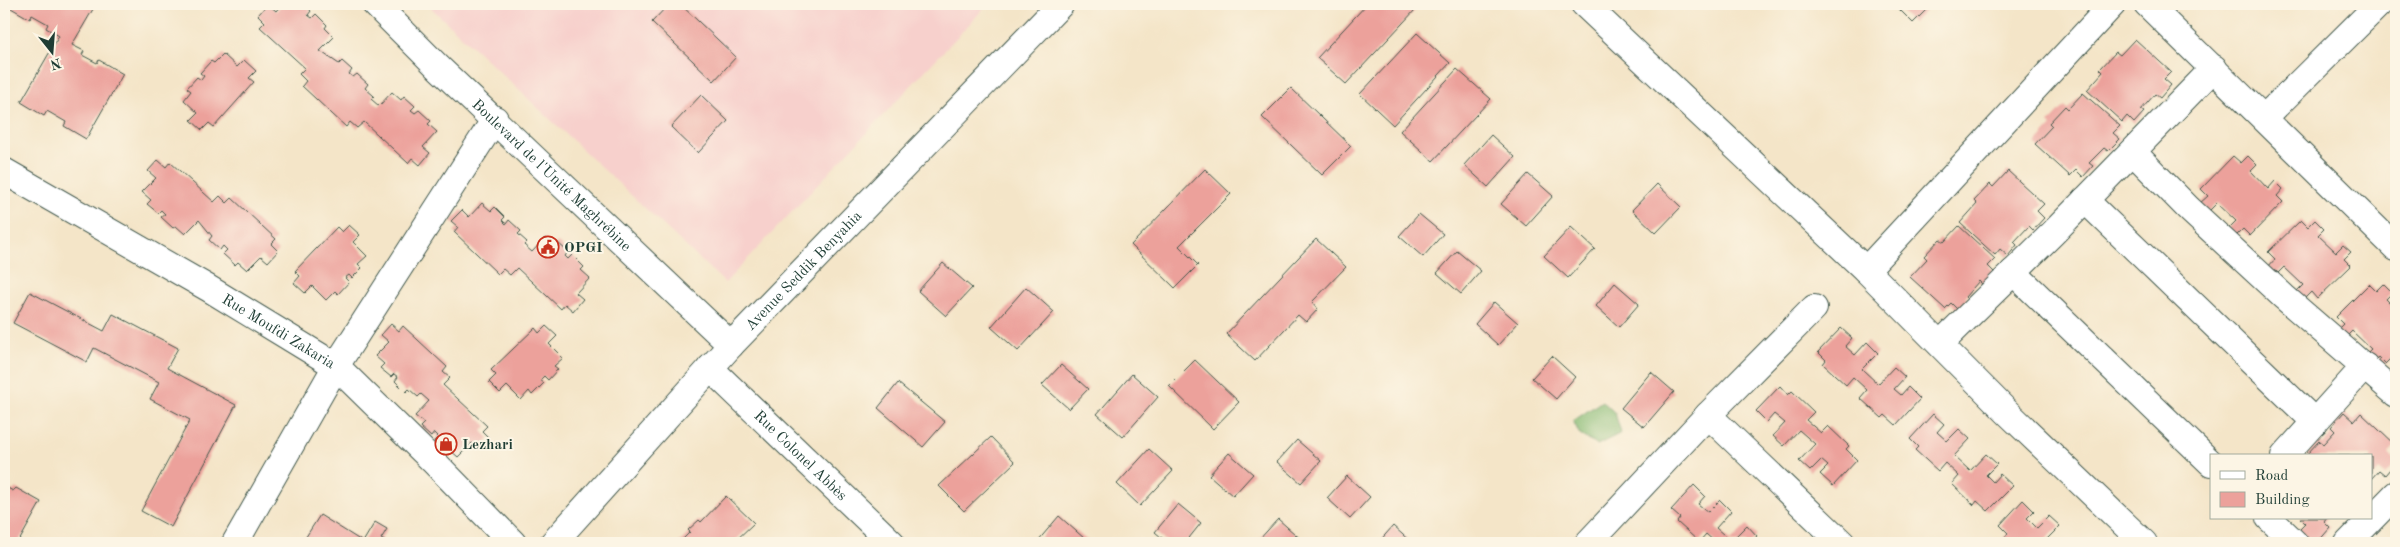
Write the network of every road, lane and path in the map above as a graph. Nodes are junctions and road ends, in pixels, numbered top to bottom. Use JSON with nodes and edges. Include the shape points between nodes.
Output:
{"nodes":[{"id":1,"x":375,"y":4,"type":"edge"},
{"id":2,"x":1061,"y":4,"type":"edge"},
{"id":3,"x":1584,"y":4,"type":"edge"},
{"id":4,"x":2113,"y":4,"type":"edge"},
{"id":5,"x":2147,"y":4,"type":"edge"},
{"id":6,"x":2379,"y":4,"type":"edge"},
{"id":7,"x":2214,"y":68,"type":"junction"},
{"id":8,"x":2264,"y":118,"type":"junction"},
{"id":9,"x":495,"y":119,"type":"junction"},
{"id":10,"x":2132,"y":152,"type":"junction"},
{"id":11,"x":4,"y":171,"type":"edge"},
{"id":12,"x":2085,"y":200,"type":"junction"},
{"id":13,"x":2396,"y":247,"type":"edge"},
{"id":14,"x":1866,"y":270,"type":"junction"},
{"id":15,"x":2013,"y":272,"type":"junction"},
{"id":16,"x":1814,"y":308,"type":"dead end"},
{"id":17,"x":731,"y":344,"type":"junction"},
{"id":18,"x":1940,"y":344,"type":"junction"},
{"id":19,"x":336,"y":366,"type":"junction"},
{"id":20,"x":2365,"y":366,"type":"junction"},
{"id":21,"x":710,"y":368,"type":"junction"},
{"id":22,"x":2396,"y":394,"type":"edge"},
{"id":23,"x":1708,"y":415,"type":"junction"},
{"id":24,"x":2314,"y":422,"type":"junction"},
{"id":25,"x":2286,"y":454,"type":"edge"},
{"id":26,"x":2210,"y":462,"type":"edge"},
{"id":27,"x":2396,"y":494,"type":"edge"},
{"id":28,"x":2372,"y":518,"type":"edge"},
{"id":29,"x":2271,"y":520,"type":"edge"},
{"id":30,"x":2371,"y":520,"type":"edge"},
{"id":31,"x":235,"y":543,"type":"edge"},
{"id":32,"x":513,"y":543,"type":"edge"},
{"id":33,"x":553,"y":543,"type":"edge"},
{"id":34,"x":892,"y":543,"type":"edge"},
{"id":35,"x":1588,"y":543,"type":"edge"},
{"id":36,"x":1842,"y":543,"type":"edge"},
{"id":37,"x":2144,"y":543,"type":"edge"},
{"id":38,"x":2295,"y":543,"type":"edge"},
{"id":39,"x":2348,"y":543,"type":"edge"}],
"edges":[{"from":1,"to":9,"type":"street","name":"Boulevard de l'Unité Maghrébine"},
{"from":2,"to":17,"type":"street","name":"Avenue Seddik Benyahia"},
{"from":3,"to":14,"type":"street"},
{"from":4,"to":14,"type":"street"},
{"from":5,"to":7,"type":"street"},
{"from":6,"to":8,"type":"street"},
{"from":7,"to":8,"type":"street"},
{"from":7,"to":10,"type":"street"},
{"from":8,"to":13,"type":"street"},
{"from":9,"to":17,"type":"street","name":"Boulevard de l'Unité Maghrébine"},
{"from":9,"to":19,"type":"street"},
{"from":10,"to":12,"type":"street"},
{"from":10,"to":20,"type":"street","via":[[2284,297]]},
{"from":11,"to":19,"type":"street","name":"Rue Moufdi Zakaria"},
{"from":12,"to":15,"type":"street"},
{"from":12,"to":24,"type":"street"},
{"from":14,"to":18,"type":"street"},
{"from":15,"to":18,"type":"street"},
{"from":15,"to":26,"type":"street"},
{"from":16,"to":23,"type":"street"},
{"from":17,"to":21,"type":"street","name":"Avenue Seddik Benyahia"},
{"from":18,"to":37,"type":"street"},
{"from":19,"to":31,"type":"street"},
{"from":19,"to":32,"type":"street","name":"Rue Moufdi Zakaria","via":[[434,460]]},
{"from":20,"to":22,"type":"street"},
{"from":20,"to":24,"type":"street"},
{"from":21,"to":33,"type":"street","name":"Avenue Seddik Benyahia"},
{"from":21,"to":34,"type":"street","name":"Rue Colonel Abbès"},
{"from":23,"to":35,"type":"street"},
{"from":23,"to":36,"type":"street"},
{"from":24,"to":25,"type":"street"},
{"from":27,"to":28,"type":"street"},
{"from":29,"to":38,"type":"street"},
{"from":30,"to":39,"type":"street"}]}
